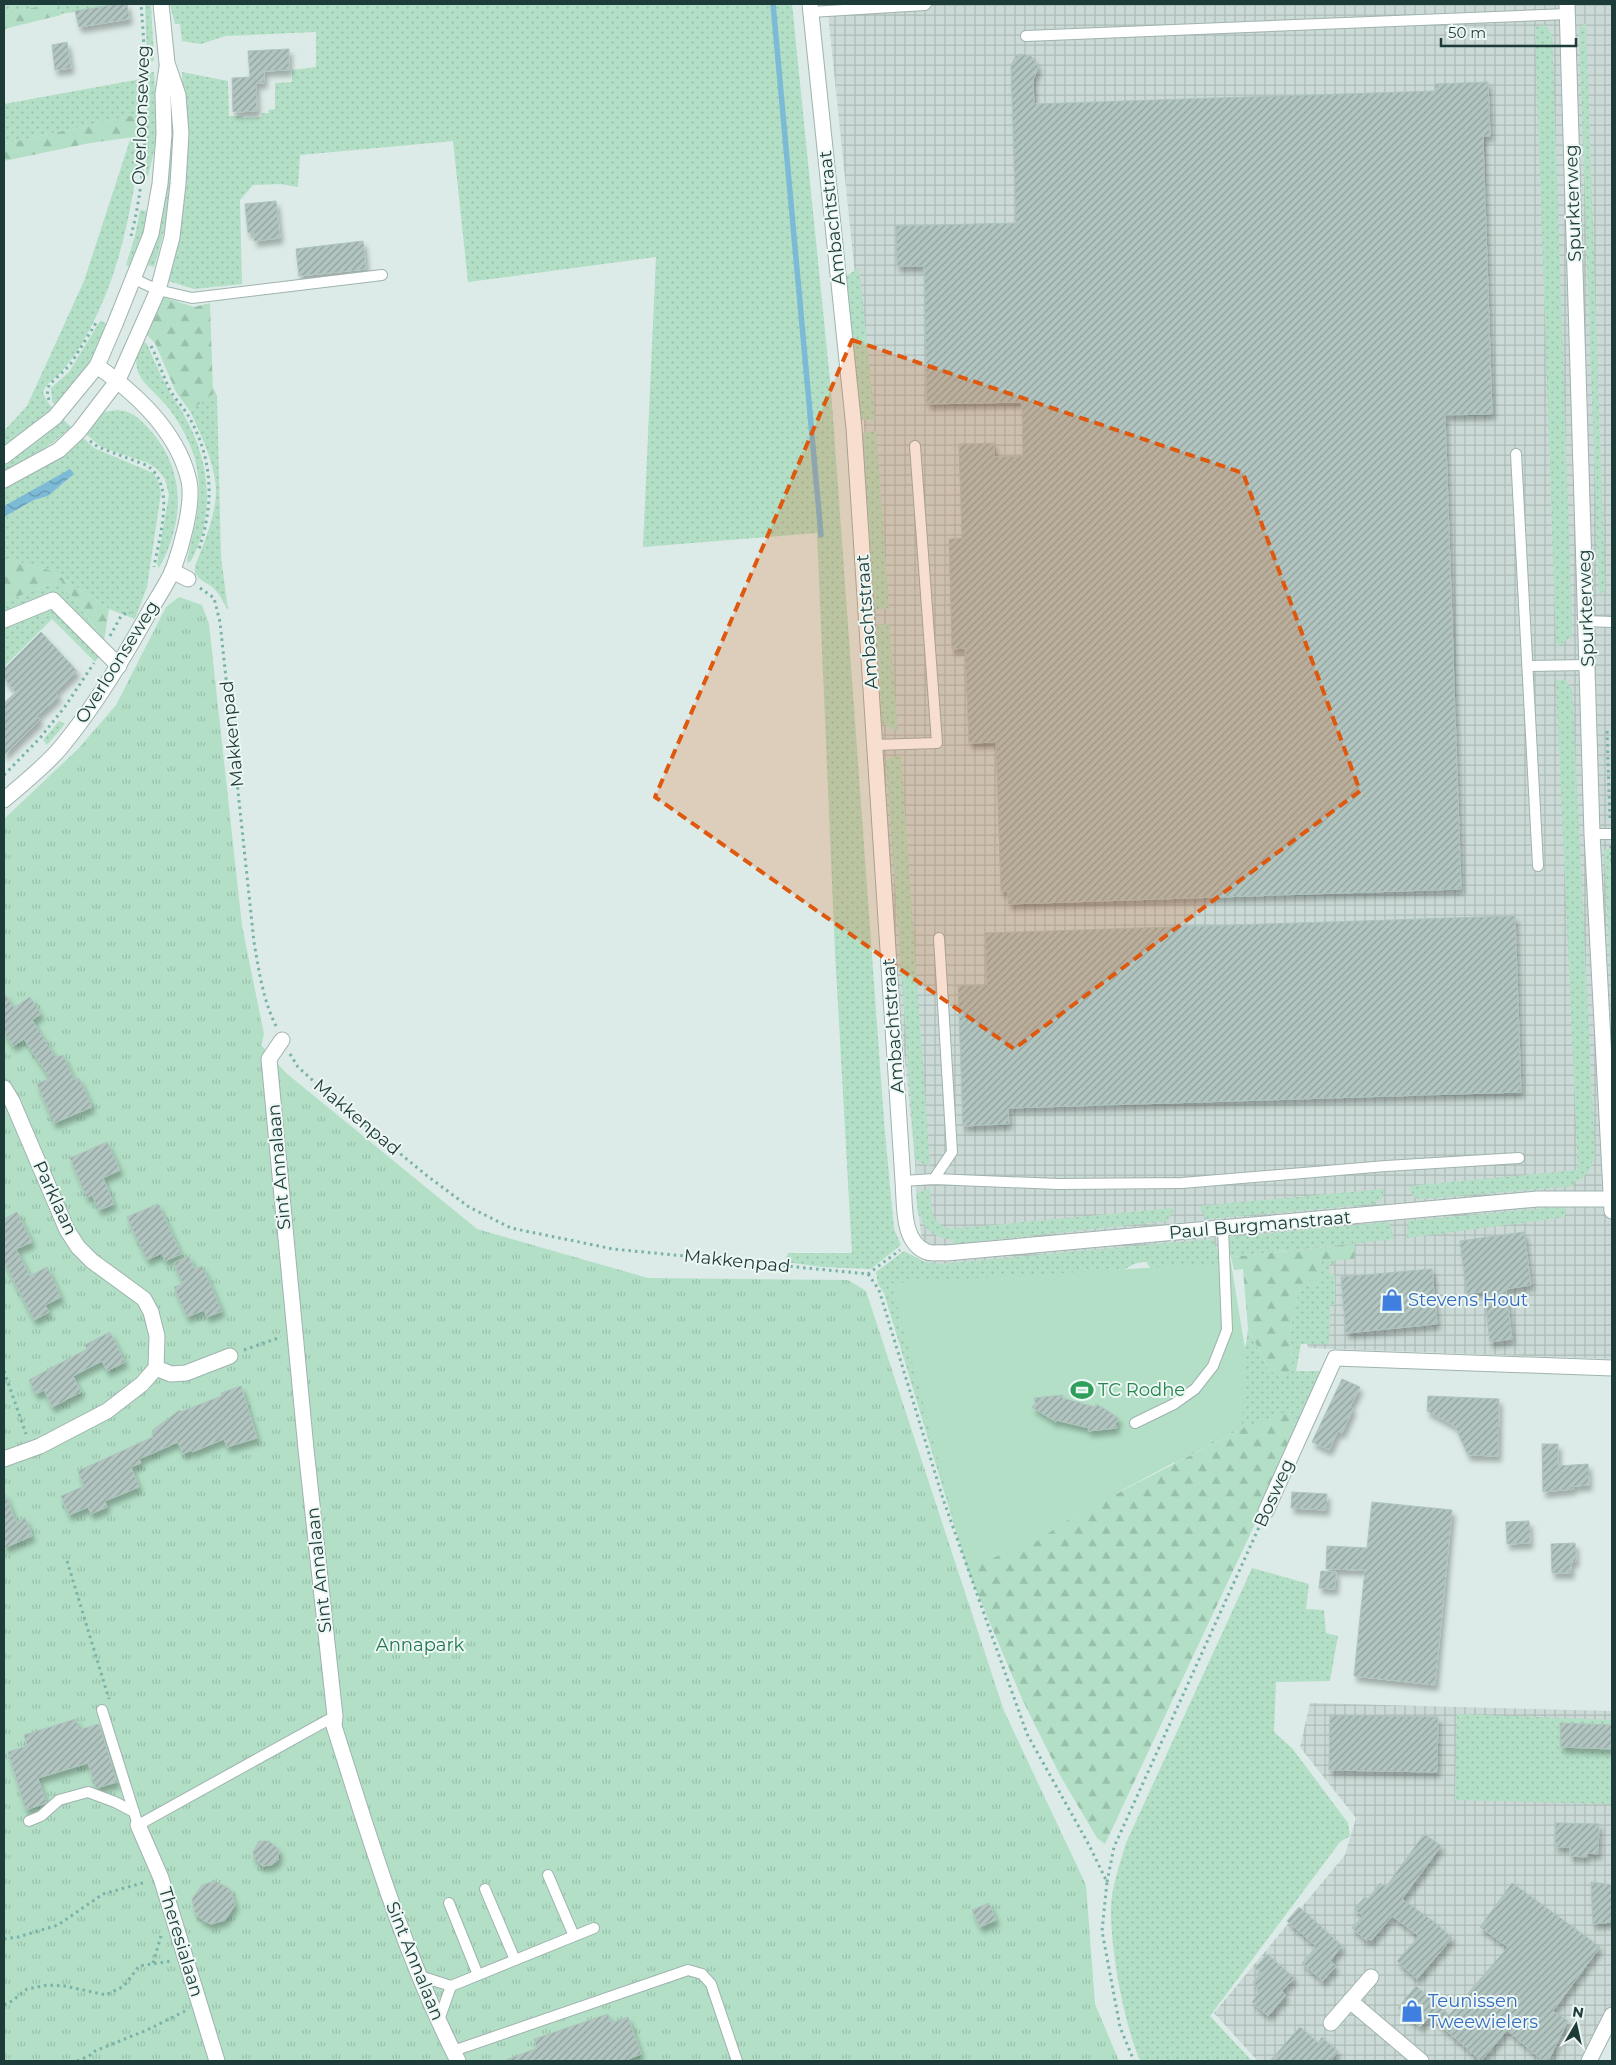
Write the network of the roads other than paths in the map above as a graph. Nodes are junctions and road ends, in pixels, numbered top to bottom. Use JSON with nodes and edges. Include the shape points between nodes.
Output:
{"nodes":[{"id":1,"x":161,"y":4,"type":"edge"},
{"id":2,"x":926,"y":4,"type":"edge"},
{"id":3,"x":810,"y":8,"type":"edge"},
{"id":4,"x":1568,"y":9,"type":"edge"},
{"id":5,"x":1026,"y":36,"type":"dead end"},
{"id":6,"x":167,"y":63,"type":"junction"},
{"id":7,"x":382,"y":275,"type":"dead end"},
{"id":8,"x":134,"y":279,"type":"junction"},
{"id":9,"x":158,"y":290,"type":"junction"},
{"id":10,"x":97,"y":366,"type":"junction"},
{"id":11,"x":118,"y":380,"type":"junction"},
{"id":12,"x":915,"y":446,"type":"dead end"},
{"id":13,"x":1516,"y":454,"type":"dead end"},
{"id":14,"x":4,"y":456,"type":"edge"},
{"id":15,"x":4,"y":480,"type":"edge"},
{"id":16,"x":172,"y":571,"type":"junction"},
{"id":17,"x":188,"y":579,"type":"road end"},
{"id":18,"x":4,"y":620,"type":"edge"},
{"id":19,"x":1586,"y":622,"type":"junction"},
{"id":20,"x":1612,"y":622,"type":"edge"},
{"id":21,"x":1587,"y":664,"type":"junction"},
{"id":22,"x":119,"y":666,"type":"junction"},
{"id":23,"x":1528,"y":666,"type":"junction"},
{"id":24,"x":875,"y":745,"type":"junction"},
{"id":25,"x":4,"y":800,"type":"edge"},
{"id":26,"x":1592,"y":834,"type":"junction"},
{"id":27,"x":1612,"y":834,"type":"edge"},
{"id":28,"x":1538,"y":866,"type":"dead end"},
{"id":29,"x":939,"y":938,"type":"dead end"},
{"id":30,"x":282,"y":1040,"type":"road end"},
{"id":31,"x":4,"y":1088,"type":"edge"},
{"id":32,"x":1519,"y":1158,"type":"dead end"},
{"id":33,"x":934,"y":1179,"type":"junction"},
{"id":34,"x":903,"y":1181,"type":"junction"},
{"id":35,"x":1612,"y":1203,"type":"edge"},
{"id":36,"x":1223,"y":1228,"type":"junction"},
{"id":37,"x":913,"y":1240,"type":"joint"},
{"id":38,"x":230,"y":1356,"type":"road end"},
{"id":39,"x":156,"y":1368,"type":"junction"},
{"id":40,"x":1612,"y":1368,"type":"edge"},
{"id":41,"x":1135,"y":1423,"type":"dead end"},
{"id":42,"x":4,"y":1459,"type":"edge"},
{"id":43,"x":1266,"y":1511,"type":"road end"},
{"id":44,"x":102,"y":1710,"type":"road end"},
{"id":45,"x":335,"y":1716,"type":"junction"},
{"id":46,"x":136,"y":1819,"type":"junction"},
{"id":47,"x":29,"y":1820,"type":"dead end"},
{"id":48,"x":548,"y":1875,"type":"dead end"},
{"id":49,"x":485,"y":1889,"type":"dead end"},
{"id":50,"x":449,"y":1904,"type":"dead end"},
{"id":51,"x":594,"y":1928,"type":"dead end"},
{"id":52,"x":574,"y":1936,"type":"junction"},
{"id":53,"x":516,"y":1960,"type":"junction"},
{"id":54,"x":478,"y":1975,"type":"junction"},
{"id":55,"x":420,"y":1976,"type":"junction"},
{"id":56,"x":1371,"y":1977,"type":"dead end"},
{"id":57,"x":450,"y":1986,"type":"junction"},
{"id":58,"x":1350,"y":2001,"type":"junction"},
{"id":59,"x":1612,"y":2016,"type":"edge"},
{"id":60,"x":439,"y":2020,"type":"junction"},
{"id":61,"x":1331,"y":2023,"type":"dead end"},
{"id":62,"x":455,"y":2056,"type":"edge"},
{"id":63,"x":217,"y":2061,"type":"edge"},
{"id":64,"x":737,"y":2061,"type":"edge"},
{"id":65,"x":1421,"y":2061,"type":"edge"},
{"id":66,"x":1589,"y":2061,"type":"edge"}],
"edges":[{"from":1,"to":6,"type":"street","name":"Overloonseweg"},
{"from":2,"to":3,"type":"lane"},
{"from":3,"to":24,"type":"street","name":"Ambachtstraat","via":[[854,428]]},
{"from":4,"to":5,"type":"lane"},
{"from":4,"to":19,"type":"street","name":"Spurkterweg"},
{"from":6,"to":8,"type":"street","name":"Overloonseweg","via":[[160,184],[151,234]]},
{"from":6,"to":9,"type":"street","name":"Overloonseweg","via":[[178,95],[181,133],[172,237]]},
{"from":7,"to":9,"type":"lane","via":[[192,298]]},
{"from":8,"to":9,"type":"lane"},
{"from":8,"to":10,"type":"street","name":"Overloonseweg"},
{"from":9,"to":11,"type":"street","name":"Overloonseweg"},
{"from":10,"to":11,"type":"street","name":"Overloonseweg"},
{"from":10,"to":14,"type":"street","via":[[59,412]]},
{"from":11,"to":15,"type":"street","via":[[79,431],[59,450]]},
{"from":11,"to":16,"type":"street","name":"Overloonseweg","via":[[156,418],[179,450],[189,483],[188,520]]},
{"from":12,"to":24,"type":"lane","via":[[937,743]]},
{"from":13,"to":23,"type":"lane"},
{"from":16,"to":17,"type":"street"},
{"from":16,"to":22,"type":"street","name":"Overloonseweg"},
{"from":18,"to":22,"type":"street","via":[[54,600]]},
{"from":19,"to":20,"type":"lane"},
{"from":19,"to":21,"type":"street","name":"Spurkterweg"},
{"from":21,"to":23,"type":"lane"},
{"from":21,"to":26,"type":"street","name":"Spurkterweg"},
{"from":22,"to":25,"type":"street","name":"Overloonseweg","via":[[61,748]]},
{"from":23,"to":28,"type":"lane"},
{"from":24,"to":34,"type":"street","name":"Ambachtstraat"},
{"from":26,"to":27,"type":"lane"},
{"from":26,"to":35,"type":"street","name":"Spurkterweg"},
{"from":29,"to":33,"type":"lane","via":[[952,1152]]},
{"from":30,"to":45,"type":"street","name":"Sint Annalaan","via":[[269,1058]]},
{"from":31,"to":39,"type":"street","name":"Parklaan","via":[[78,1248],[144,1298],[157,1336]]},
{"from":32,"to":33,"type":"lane","via":[[1182,1183],[1058,1184]]},
{"from":33,"to":34,"type":"lane"},
{"from":34,"to":37,"type":"street","name":"Ambachtstraat","via":[[907,1227]]},
{"from":35,"to":36,"type":"street","name":"Paul Burgmanstraat","via":[[1537,1199]]},
{"from":36,"to":37,"type":"street","name":"Paul Burgmanstraat","via":[[946,1253],[927,1252]]},
{"from":36,"to":41,"type":"lane","via":[[1227,1330],[1213,1366],[1195,1389],[1174,1404]]},
{"from":38,"to":39,"type":"street","via":[[186,1373],[172,1374]]},
{"from":39,"to":42,"type":"street","via":[[142,1384],[107,1411]]},
{"from":40,"to":43,"type":"street","name":"Bosweg","via":[[1334,1358]]},
{"from":44,"to":46,"type":"lane"},
{"from":45,"to":46,"type":"lane"},
{"from":45,"to":55,"type":"street","name":"Sint Annalaan","via":[[334,1726],[384,1882]]},
{"from":46,"to":47,"type":"lane","via":[[114,1802],[88,1792],[59,1800],[41,1816]]},
{"from":46,"to":63,"type":"street","name":"Theresialaan","via":[[161,1878]]},
{"from":48,"to":52,"type":"lane"},
{"from":49,"to":53,"type":"lane"},
{"from":50,"to":54,"type":"lane"},
{"from":51,"to":52,"type":"lane"},
{"from":52,"to":53,"type":"lane"},
{"from":53,"to":54,"type":"lane"},
{"from":54,"to":57,"type":"lane"},
{"from":55,"to":57,"type":"lane"},
{"from":55,"to":60,"type":"street","name":"Sint Annalaan"},
{"from":56,"to":58,"type":"street"},
{"from":57,"to":60,"type":"lane"},
{"from":58,"to":61,"type":"street"},
{"from":58,"to":65,"type":"street"},
{"from":59,"to":66,"type":"street"},
{"from":60,"to":62,"type":"street","name":"Sint Annalaan"},
{"from":62,"to":64,"type":"lane","via":[[688,1970],[702,1974],[711,1984]]}]}
